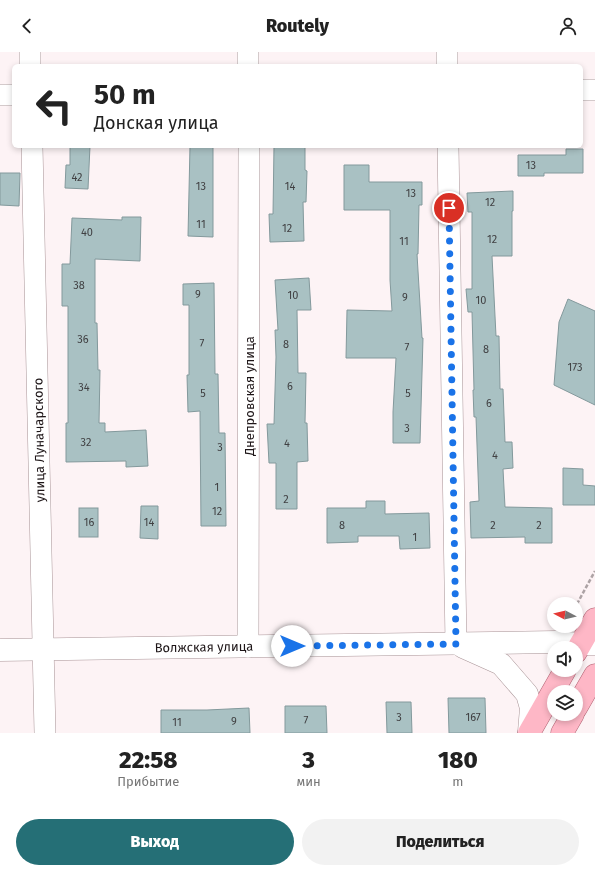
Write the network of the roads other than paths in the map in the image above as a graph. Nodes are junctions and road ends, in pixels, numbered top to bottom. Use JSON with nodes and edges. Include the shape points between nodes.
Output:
{"nodes":[{"id":1,"x":30,"y":52,"type":"edge"},
{"id":2,"x":248,"y":52,"type":"edge"},
{"id":3,"x":447,"y":52,"type":"edge"},
{"id":4,"x":30,"y":64,"type":"edge"},
{"id":5,"x":248,"y":64,"type":"edge"},
{"id":6,"x":447,"y":64,"type":"edge"},
{"id":7,"x":583,"y":90,"type":"edge"},
{"id":8,"x":595,"y":90,"type":"edge"},
{"id":9,"x":0,"y":95,"type":"edge"},
{"id":10,"x":12,"y":95,"type":"edge"},
{"id":11,"x":32,"y":148,"type":"edge"},
{"id":12,"x":249,"y":148,"type":"edge"},
{"id":13,"x":448,"y":148,"type":"edge"},
{"id":14,"x":595,"y":619,"type":"edge"},
{"id":15,"x":456,"y":644,"type":"junction"},
{"id":16,"x":248,"y":647,"type":"junction"},
{"id":17,"x":584,"y":647,"type":"edge"},
{"id":18,"x":44,"y":649,"type":"junction"},
{"id":19,"x":0,"y":650,"type":"edge"},
{"id":20,"x":595,"y":675,"type":"edge"},
{"id":21,"x":561,"y":677,"type":"edge"},
{"id":22,"x":583,"y":696,"type":"edge"},
{"id":23,"x":569,"y":721,"type":"edge"},
{"id":24,"x":46,"y":733,"type":"edge"},
{"id":25,"x":529,"y":733,"type":"edge"},
{"id":26,"x":562,"y":733,"type":"edge"}],
"edges":[{"from":1,"to":4,"type":"street"},
{"from":2,"to":5,"type":"street"},
{"from":3,"to":6,"type":"street"},
{"from":7,"to":8,"type":"street"},
{"from":9,"to":10,"type":"street"},
{"from":11,"to":18,"type":"street","name":"улица Луначарского"},
{"from":12,"to":16,"type":"street","name":"Днепровская улица"},
{"from":13,"to":15,"type":"street"},
{"from":14,"to":17,"type":"main road"},
{"from":15,"to":16,"type":"street","name":"Волжская улица"},
{"from":15,"to":17,"type":"street","name":"Волжская улица","via":[[556,642]]},
{"from":15,"to":25,"type":"street","name":"Волжская улица","via":[[501,664],[527,694],[531,708]]},
{"from":16,"to":18,"type":"street","name":"Волжская улица"},
{"from":18,"to":19,"type":"street","name":"Волжская улица"},
{"from":18,"to":24,"type":"street","name":"улица Луначарского"},
{"from":20,"to":22,"type":"main road"},
{"from":21,"to":25,"type":"main road"},
{"from":23,"to":26,"type":"main road"}]}
